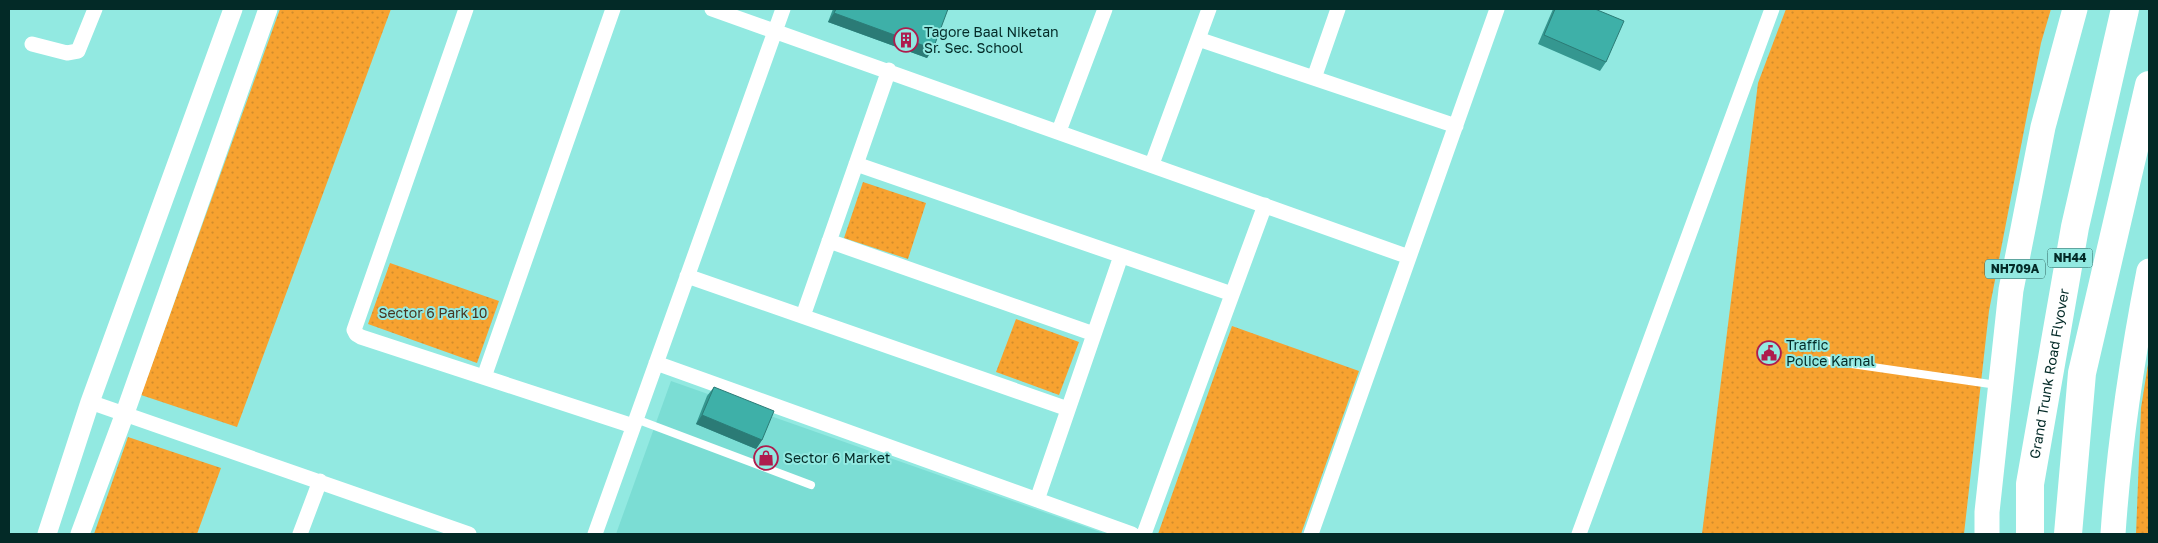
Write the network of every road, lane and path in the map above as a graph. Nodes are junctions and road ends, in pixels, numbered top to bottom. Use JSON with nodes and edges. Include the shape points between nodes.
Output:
{"nodes":[{"id":1,"x":95,"y":9,"type":"edge"},
{"id":2,"x":233,"y":9,"type":"edge"},
{"id":3,"x":268,"y":9,"type":"edge"},
{"id":4,"x":466,"y":9,"type":"edge"},
{"id":5,"x":613,"y":9,"type":"edge"},
{"id":6,"x":712,"y":9,"type":"edge"},
{"id":7,"x":783,"y":9,"type":"edge"},
{"id":8,"x":1105,"y":9,"type":"edge"},
{"id":9,"x":1209,"y":9,"type":"edge"},
{"id":10,"x":1338,"y":9,"type":"edge"},
{"id":11,"x":1497,"y":9,"type":"edge"},
{"id":12,"x":1772,"y":9,"type":"edge"},
{"id":13,"x":2075,"y":9,"type":"edge"},
{"id":14,"x":2125,"y":9,"type":"edge"},
{"id":15,"x":776,"y":31,"type":"junction"},
{"id":16,"x":1198,"y":39,"type":"junction"},
{"id":17,"x":32,"y":44,"type":"dead end"},
{"id":18,"x":890,"y":70,"type":"junction"},
{"id":19,"x":1314,"y":78,"type":"junction"},
{"id":20,"x":2149,"y":85,"type":"edge"},
{"id":21,"x":1456,"y":126,"type":"junction"},
{"id":22,"x":1059,"y":131,"type":"junction"},
{"id":23,"x":856,"y":164,"type":"junction"},
{"id":24,"x":1152,"y":164,"type":"junction"},
{"id":25,"x":1265,"y":205,"type":"junction"},
{"id":26,"x":829,"y":241,"type":"junction"},
{"id":27,"x":1121,"y":256,"type":"junction"},
{"id":28,"x":1409,"y":257,"type":"junction"},
{"id":29,"x":2149,"y":271,"type":"edge"},
{"id":30,"x":687,"y":276,"type":"junction"},
{"id":31,"x":1232,"y":294,"type":"junction"},
{"id":32,"x":802,"y":316,"type":"junction"},
{"id":33,"x":1094,"y":334,"type":"junction"},
{"id":34,"x":1824,"y":360,"type":"dead end"},
{"id":35,"x":656,"y":363,"type":"junction"},
{"id":36,"x":484,"y":377,"type":"junction"},
{"id":37,"x":2001,"y":386,"type":"junction"},
{"id":38,"x":90,"y":402,"type":"junction"},
{"id":39,"x":1068,"y":409,"type":"junction"},
{"id":40,"x":125,"y":413,"type":"junction"},
{"id":41,"x":634,"y":423,"type":"junction"},
{"id":42,"x":320,"y":481,"type":"junction"},
{"id":43,"x":811,"y":486,"type":"dead end"},
{"id":44,"x":1037,"y":500,"type":"junction"},
{"id":45,"x":2030,"y":522,"type":"edge"},
{"id":46,"x":2069,"y":524,"type":"edge"},
{"id":47,"x":47,"y":534,"type":"edge"},
{"id":48,"x":80,"y":534,"type":"edge"},
{"id":49,"x":300,"y":534,"type":"edge"},
{"id":50,"x":469,"y":534,"type":"edge"},
{"id":51,"x":595,"y":534,"type":"edge"},
{"id":52,"x":1132,"y":534,"type":"edge"},
{"id":53,"x":1144,"y":534,"type":"edge"},
{"id":54,"x":1311,"y":534,"type":"edge"},
{"id":55,"x":1579,"y":534,"type":"edge"},
{"id":56,"x":1987,"y":534,"type":"edge"},
{"id":57,"x":2113,"y":534,"type":"edge"}],
"edges":[{"from":1,"to":17,"type":"street","via":[[78,51],[67,53]]},
{"from":2,"to":38,"type":"street"},
{"from":3,"to":40,"type":"street"},
{"from":4,"to":36,"type":"street","via":[[354,330],[361,337]]},
{"from":5,"to":36,"type":"street"},
{"from":6,"to":15,"type":"street"},
{"from":7,"to":15,"type":"street"},
{"from":8,"to":22,"type":"street"},
{"from":9,"to":16,"type":"street"},
{"from":10,"to":19,"type":"street"},
{"from":11,"to":21,"type":"street"},
{"from":12,"to":55,"type":"street"},
{"from":13,"to":37,"type":"highway","number":"NH709A","via":[[2043,127],[2011,290]]},
{"from":14,"to":45,"type":"highway","name":"Grand Trunk Road Flyover","number":"NH44","via":[[2075,227],[2030,484]]},
{"from":15,"to":18,"type":"street"},
{"from":15,"to":30,"type":"street"},
{"from":16,"to":19,"type":"street"},
{"from":16,"to":24,"type":"street"},
{"from":18,"to":22,"type":"street"},
{"from":18,"to":23,"type":"street"},
{"from":19,"to":21,"type":"street"},
{"from":20,"to":46,"type":"highway","number":"NH44","via":[[2082,373]]},
{"from":21,"to":28,"type":"street"},
{"from":22,"to":24,"type":"street"},
{"from":23,"to":26,"type":"street"},
{"from":23,"to":27,"type":"street"},
{"from":24,"to":25,"type":"street"},
{"from":25,"to":28,"type":"street"},
{"from":25,"to":31,"type":"street"},
{"from":26,"to":32,"type":"street"},
{"from":26,"to":33,"type":"street"},
{"from":27,"to":31,"type":"street"},
{"from":27,"to":33,"type":"street"},
{"from":28,"to":54,"type":"street"},
{"from":29,"to":57,"type":"highway","via":[[2134,350]]},
{"from":30,"to":32,"type":"street"},
{"from":30,"to":35,"type":"street"},
{"from":31,"to":53,"type":"street"},
{"from":32,"to":39,"type":"street"},
{"from":33,"to":39,"type":"street"},
{"from":34,"to":37,"type":"lane"},
{"from":35,"to":41,"type":"street"},
{"from":35,"to":44,"type":"street"},
{"from":36,"to":41,"type":"street"},
{"from":37,"to":56,"type":"highway","number":"NH709A"},
{"from":38,"to":40,"type":"street"},
{"from":38,"to":47,"type":"street"},
{"from":39,"to":44,"type":"street"},
{"from":40,"to":42,"type":"street"},
{"from":40,"to":48,"type":"street"},
{"from":41,"to":43,"type":"lane"},
{"from":41,"to":51,"type":"street"},
{"from":42,"to":49,"type":"street"},
{"from":42,"to":50,"type":"street"},
{"from":44,"to":52,"type":"street"}]}
